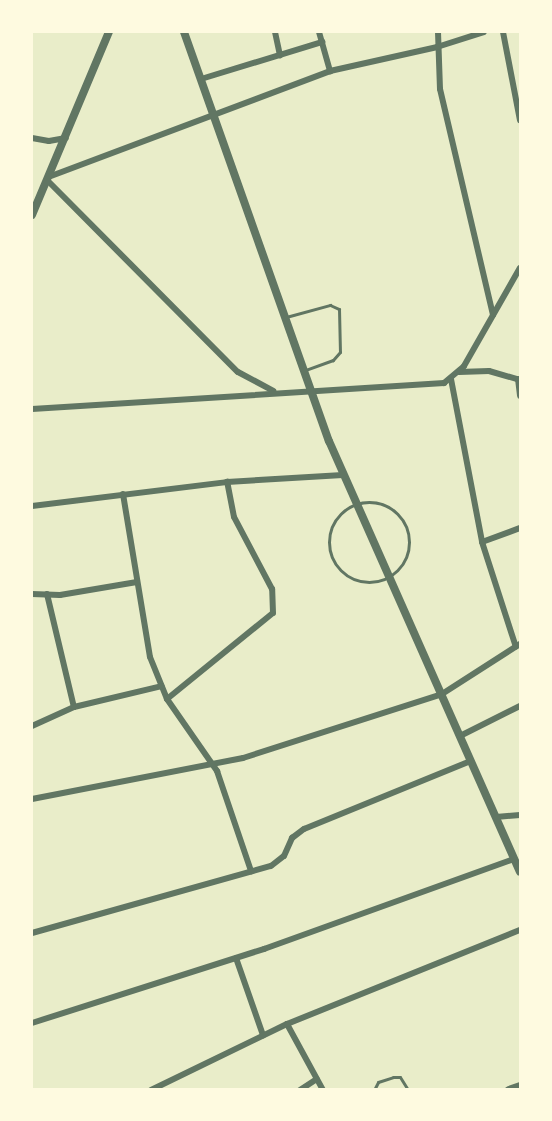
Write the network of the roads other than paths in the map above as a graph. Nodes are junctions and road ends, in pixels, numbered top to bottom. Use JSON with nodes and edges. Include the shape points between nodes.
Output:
{"nodes":[{"id":1,"x":109,"y":32,"type":"edge"},
{"id":2,"x":184,"y":32,"type":"edge"},
{"id":3,"x":275,"y":32,"type":"edge"},
{"id":4,"x":318,"y":32,"type":"edge"},
{"id":5,"x":438,"y":32,"type":"edge"},
{"id":6,"x":484,"y":32,"type":"edge"},
{"id":7,"x":503,"y":32,"type":"edge"},
{"id":8,"x":322,"y":42,"type":"junction"},
{"id":9,"x":437,"y":47,"type":"junction"},
{"id":10,"x":280,"y":55,"type":"junction"},
{"id":11,"x":330,"y":70,"type":"junction"},
{"id":12,"x":201,"y":79,"type":"junction"},
{"id":13,"x":213,"y":112,"type":"junction"},
{"id":14,"x":520,"y":120,"type":"edge"},
{"id":15,"x":32,"y":138,"type":"edge"},
{"id":16,"x":67,"y":138,"type":"junction"},
{"id":17,"x":49,"y":179,"type":"junction"},
{"id":18,"x":32,"y":215,"type":"edge"},
{"id":19,"x":520,"y":268,"type":"edge"},
{"id":20,"x":493,"y":315,"type":"junction"},
{"id":21,"x":286,"y":317,"type":"junction"},
{"id":22,"x":304,"y":371,"type":"junction"},
{"id":23,"x":459,"y":372,"type":"junction"},
{"id":24,"x":451,"y":379,"type":"junction"},
{"id":25,"x":519,"y":379,"type":"edge"},
{"id":26,"x":310,"y":389,"type":"junction"},
{"id":27,"x":273,"y":391,"type":"junction"},
{"id":28,"x":520,"y":396,"type":"edge"},
{"id":29,"x":32,"y":409,"type":"edge"},
{"id":30,"x":343,"y":475,"type":"junction"},
{"id":31,"x":227,"y":482,"type":"junction"},
{"id":32,"x":123,"y":494,"type":"junction"},
{"id":33,"x":32,"y":506,"type":"edge"},
{"id":34,"x":357,"y":506,"type":"junction"},
{"id":35,"x":520,"y":528,"type":"edge"},
{"id":36,"x":482,"y":542,"type":"junction"},
{"id":37,"x":388,"y":575,"type":"junction"},
{"id":38,"x":137,"y":582,"type":"junction"},
{"id":39,"x":32,"y":594,"type":"edge"},
{"id":40,"x":47,"y":594,"type":"junction"},
{"id":41,"x":518,"y":645,"type":"edge"},
{"id":42,"x":162,"y":687,"type":"junction"},
{"id":43,"x":442,"y":694,"type":"junction"},
{"id":44,"x":168,"y":699,"type":"junction"},
{"id":45,"x":520,"y":706,"type":"edge"},
{"id":46,"x":74,"y":707,"type":"junction"},
{"id":47,"x":32,"y":726,"type":"edge"},
{"id":48,"x":460,"y":736,"type":"junction"},
{"id":49,"x":471,"y":761,"type":"junction"},
{"id":50,"x":213,"y":765,"type":"junction"},
{"id":51,"x":32,"y":799,"type":"edge"},
{"id":52,"x":520,"y":815,"type":"edge"},
{"id":53,"x":496,"y":817,"type":"junction"},
{"id":54,"x":514,"y":859,"type":"junction"},
{"id":55,"x":250,"y":872,"type":"junction"},
{"id":56,"x":520,"y":872,"type":"edge"},
{"id":57,"x":520,"y":930,"type":"edge"},
{"id":58,"x":32,"y":933,"type":"edge"},
{"id":59,"x":236,"y":958,"type":"junction"},
{"id":60,"x":32,"y":1023,"type":"edge"},
{"id":61,"x":287,"y":1024,"type":"junction"},
{"id":62,"x":263,"y":1035,"type":"junction"},
{"id":63,"x":317,"y":1079,"type":"junction"},
{"id":64,"x":520,"y":1086,"type":"edge"},
{"id":65,"x":151,"y":1089,"type":"edge"},
{"id":66,"x":300,"y":1089,"type":"edge"},
{"id":67,"x":323,"y":1089,"type":"edge"},
{"id":68,"x":374,"y":1089,"type":"edge"},
{"id":69,"x":408,"y":1089,"type":"edge"},
{"id":70,"x":509,"y":1089,"type":"edge"}],
"edges":[{"from":1,"to":16,"type":"street"},
{"from":2,"to":12,"type":"street"},
{"from":3,"to":10,"type":"street"},
{"from":4,"to":8,"type":"street"},
{"from":5,"to":9,"type":"street"},
{"from":6,"to":9,"type":"street"},
{"from":7,"to":14,"type":"street"},
{"from":8,"to":10,"type":"street"},
{"from":8,"to":11,"type":"street"},
{"from":9,"to":11,"type":"street"},
{"from":9,"to":20,"type":"street","via":[[440,89]]},
{"from":10,"to":12,"type":"street"},
{"from":11,"to":13,"type":"street"},
{"from":12,"to":13,"type":"street"},
{"from":13,"to":17,"type":"street"},
{"from":13,"to":21,"type":"street"},
{"from":15,"to":16,"type":"street"},
{"from":16,"to":17,"type":"street"},
{"from":17,"to":18,"type":"street"},
{"from":17,"to":27,"type":"street","via":[[238,372]]},
{"from":19,"to":20,"type":"street"},
{"from":20,"to":23,"type":"street"},
{"from":21,"to":22,"type":"street"},
{"from":21,"to":22,"type":"lane","via":[[330,305],[339,309],[340,352],[333,360]]},
{"from":22,"to":26,"type":"street"},
{"from":23,"to":24,"type":"street"},
{"from":23,"to":25,"type":"street","via":[[489,371]]},
{"from":24,"to":26,"type":"street","via":[[424,386]]},
{"from":24,"to":36,"type":"street"},
{"from":25,"to":28,"type":"street"},
{"from":26,"to":27,"type":"street"},
{"from":26,"to":30,"type":"street"},
{"from":27,"to":29,"type":"street"},
{"from":30,"to":31,"type":"street"},
{"from":30,"to":34,"type":"street"},
{"from":31,"to":32,"type":"street"},
{"from":31,"to":44,"type":"street","via":[[234,517],[272,589],[273,613]]},
{"from":32,"to":33,"type":"street"},
{"from":32,"to":38,"type":"street"},
{"from":34,"to":37,"type":"street"},
{"from":34,"to":37,"type":"lane","via":[[381,505],[392,509],[408,526],[410,549],[406,560]]},
{"from":34,"to":37,"type":"lane","via":[[336,521],[330,533],[331,559],[350,578],[362,581]]},
{"from":35,"to":36,"type":"street"},
{"from":36,"to":41,"type":"street"},
{"from":37,"to":43,"type":"street"},
{"from":38,"to":40,"type":"street"},
{"from":38,"to":42,"type":"street","via":[[150,657]]},
{"from":39,"to":40,"type":"street"},
{"from":40,"to":46,"type":"street"},
{"from":41,"to":43,"type":"street"},
{"from":42,"to":44,"type":"street"},
{"from":42,"to":46,"type":"street"},
{"from":43,"to":48,"type":"street"},
{"from":43,"to":50,"type":"street"},
{"from":44,"to":50,"type":"street","via":[[192,740]]},
{"from":45,"to":48,"type":"street"},
{"from":46,"to":47,"type":"street"},
{"from":48,"to":49,"type":"street"},
{"from":49,"to":53,"type":"street"},
{"from":49,"to":55,"type":"street","via":[[304,829],[292,838],[279,862]]},
{"from":50,"to":51,"type":"street"},
{"from":50,"to":55,"type":"street"},
{"from":52,"to":53,"type":"street"},
{"from":53,"to":54,"type":"street"},
{"from":54,"to":56,"type":"street"},
{"from":54,"to":59,"type":"street"},
{"from":55,"to":58,"type":"street"},
{"from":57,"to":61,"type":"street"},
{"from":59,"to":60,"type":"street"},
{"from":59,"to":62,"type":"street"},
{"from":61,"to":62,"type":"street"},
{"from":61,"to":63,"type":"street"},
{"from":62,"to":65,"type":"street"},
{"from":63,"to":66,"type":"street"},
{"from":63,"to":67,"type":"street"},
{"from":64,"to":70,"type":"street"},
{"from":68,"to":69,"type":"lane","via":[[378,1082],[400,1077]]}]}
